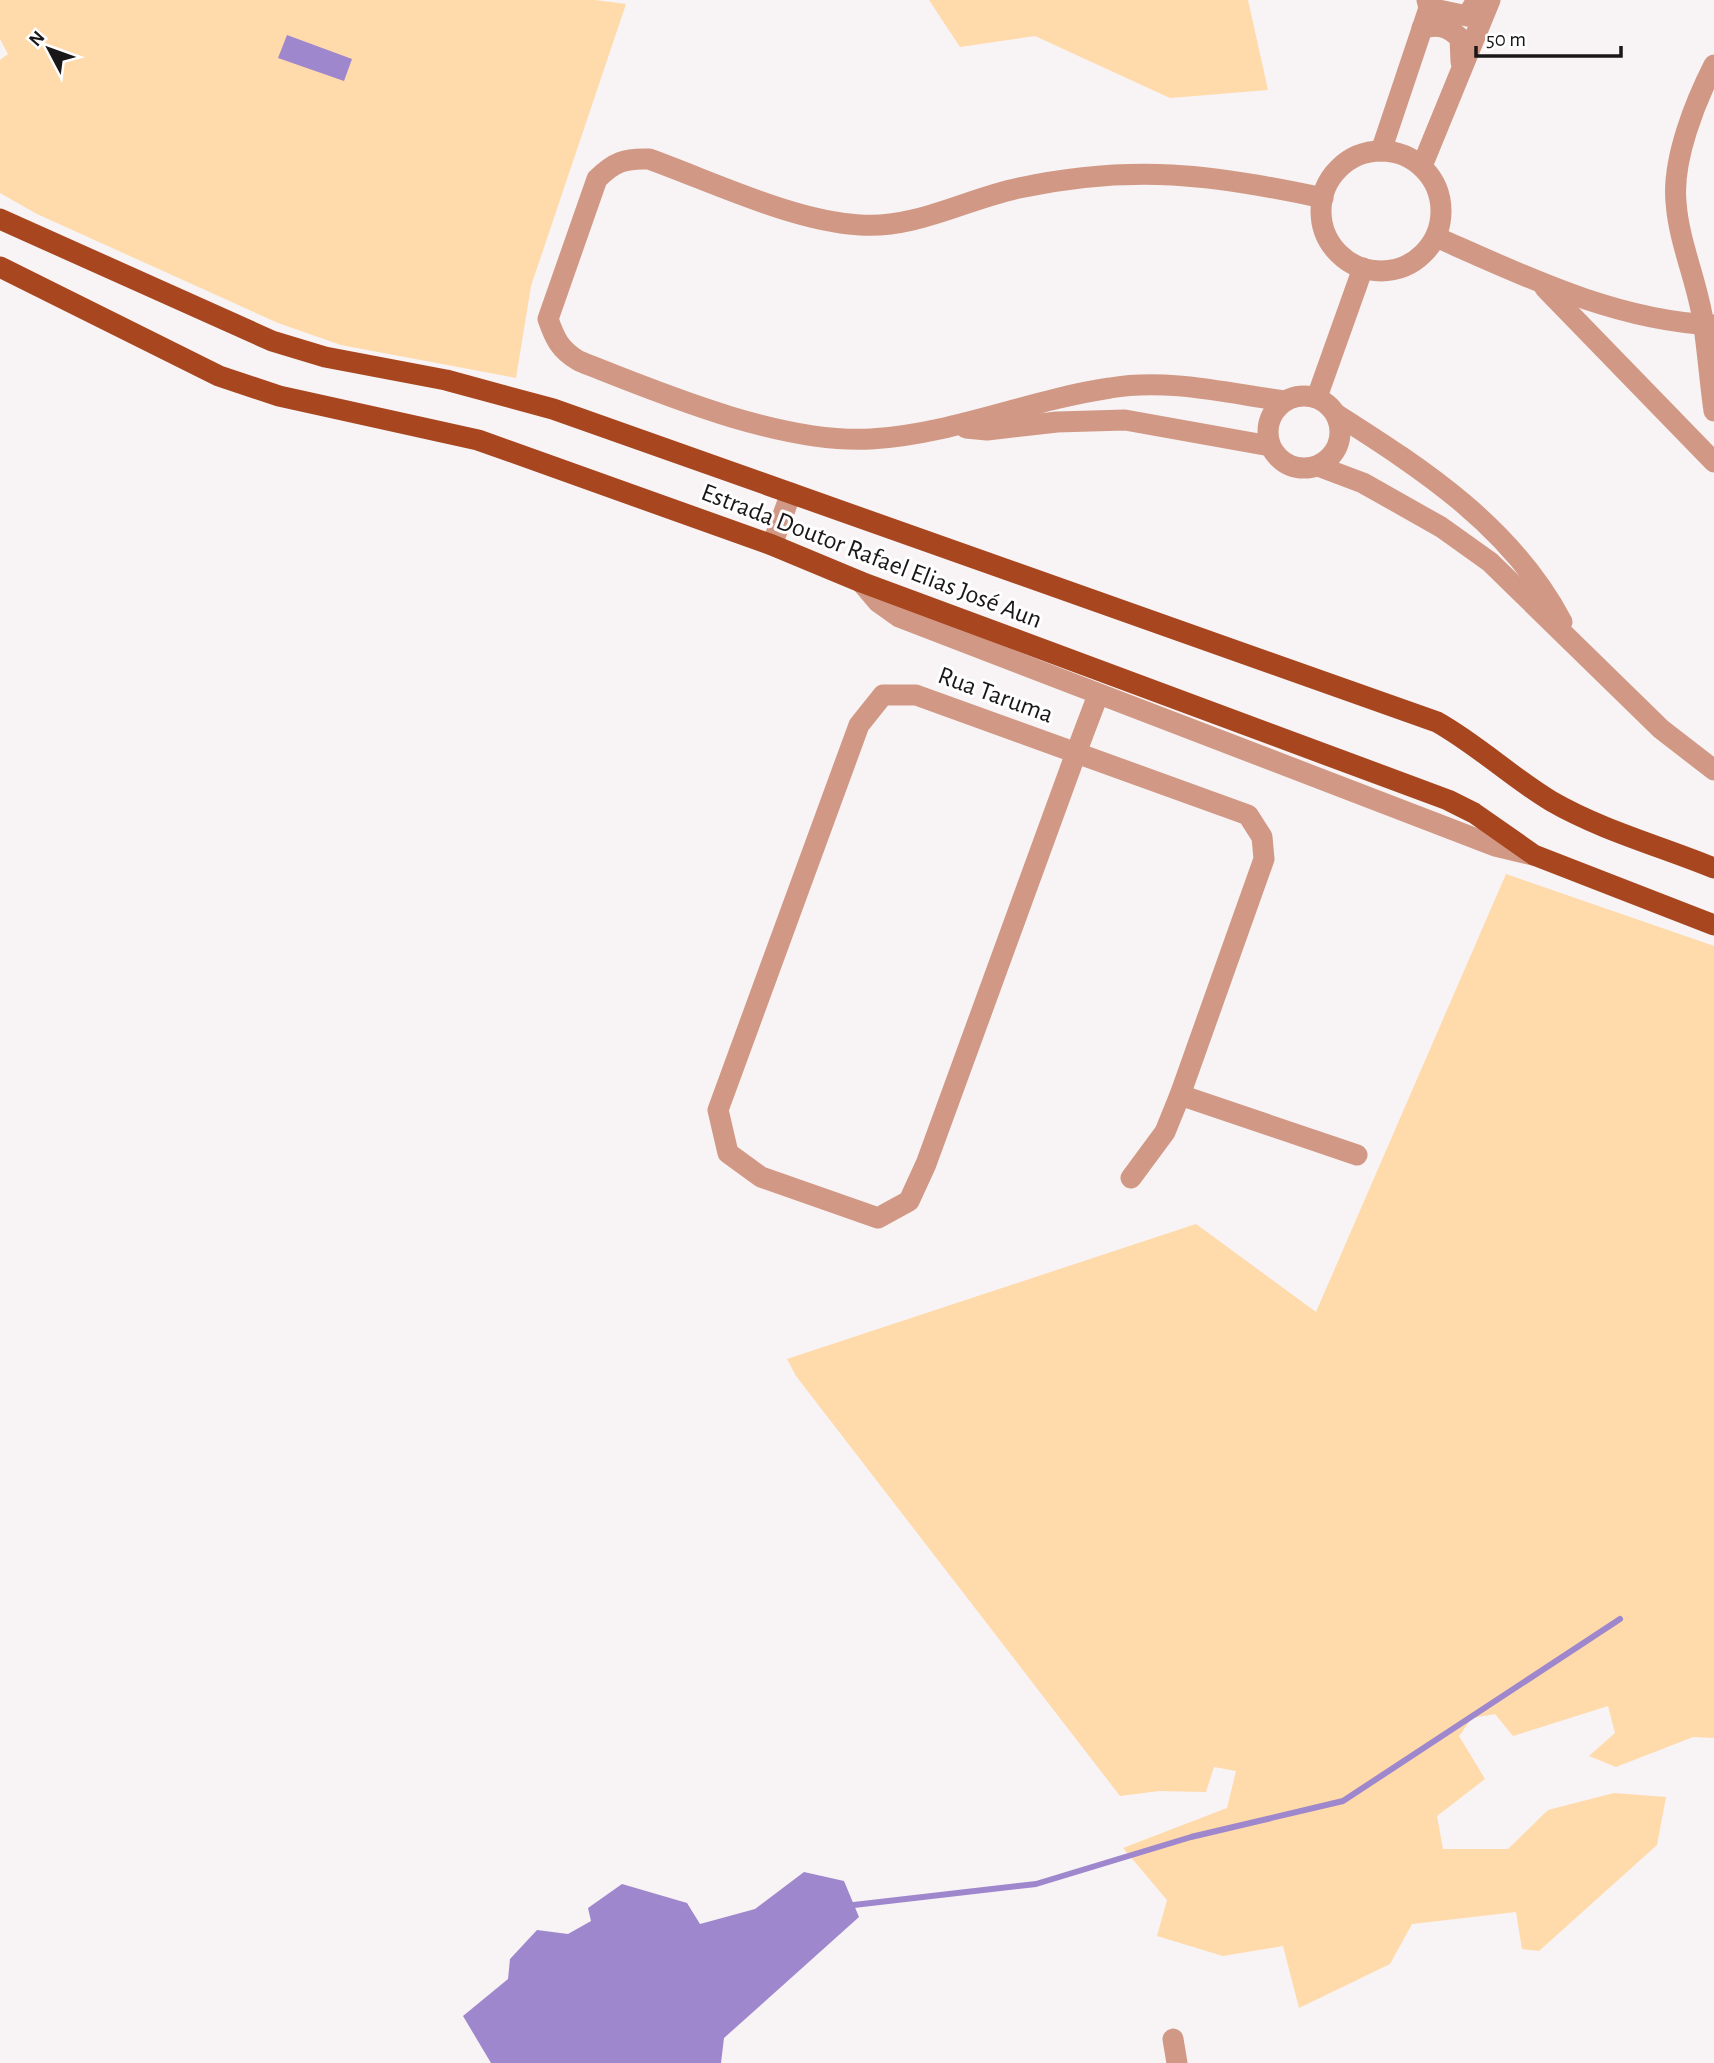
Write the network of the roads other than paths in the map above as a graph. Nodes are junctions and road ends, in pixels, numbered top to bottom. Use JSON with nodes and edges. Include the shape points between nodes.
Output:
{"nodes":[{"id":1,"x":1477,"y":0,"type":"edge"},
{"id":2,"x":1490,"y":0,"type":"edge"},
{"id":3,"x":1426,"y":12,"type":"edge"},
{"id":4,"x":1714,"y":65,"type":"edge"},
{"id":5,"x":1461,"y":71,"type":"junction"},
{"id":6,"x":1381,"y":151,"type":"junction"},
{"id":7,"x":1422,"y":166,"type":"junction"},
{"id":8,"x":1323,"y":198,"type":"junction"},
{"id":9,"x":0,"y":219,"type":"edge"},
{"id":10,"x":1436,"y":237,"type":"junction"},
{"id":11,"x":0,"y":267,"type":"edge"},
{"id":12,"x":1363,"y":268,"type":"junction"},
{"id":13,"x":1542,"y":284,"type":"junction"},
{"id":14,"x":1709,"y":325,"type":"edge"},
{"id":15,"x":1317,"y":397,"type":"junction"},
{"id":16,"x":1284,"y":401,"type":"junction"},
{"id":17,"x":1714,"y":411,"type":"edge"},
{"id":18,"x":1336,"y":414,"type":"junction"},
{"id":19,"x":954,"y":427,"type":"junction"},
{"id":20,"x":1270,"y":446,"type":"junction"},
{"id":21,"x":1714,"y":462,"type":"edge"},
{"id":22,"x":1318,"y":466,"type":"junction"},
{"id":23,"x":791,"y":493,"type":"junction"},
{"id":24,"x":772,"y":545,"type":"junction"},
{"id":25,"x":861,"y":582,"type":"junction"},
{"id":26,"x":1571,"y":640,"type":"junction"},
{"id":27,"x":1097,"y":695,"type":"junction"},
{"id":28,"x":1076,"y":753,"type":"junction"},
{"id":29,"x":1714,"y":770,"type":"edge"},
{"id":30,"x":1534,"y":855,"type":"junction"},
{"id":31,"x":1714,"y":868,"type":"edge"},
{"id":32,"x":1714,"y":925,"type":"edge"},
{"id":33,"x":1180,"y":1095,"type":"junction"},
{"id":34,"x":1357,"y":1155,"type":"dead end"},
{"id":35,"x":1131,"y":1178,"type":"dead end"},
{"id":36,"x":1173,"y":2039,"type":"dead end"},
{"id":37,"x":1177,"y":2063,"type":"edge"}],
"edges":[{"from":1,"to":3,"type":"street","via":[[1467,16]]},
{"from":2,"to":5,"type":"street"},
{"from":3,"to":5,"type":"street","via":[[1460,38]]},
{"from":3,"to":6,"type":"street"},
{"from":4,"to":14,"type":"street","via":[[1684,146],[1675,201],[1691,278]]},
{"from":5,"to":7,"type":"street"},
{"from":6,"to":7,"type":"street"},
{"from":6,"to":8,"type":"street","via":[[1344,164]]},
{"from":7,"to":10,"type":"street","via":[[1440,199]]},
{"from":8,"to":12,"type":"street","via":[[1323,223],[1332,246]]},
{"from":8,"to":19,"type":"street","via":[[1240,181],[1153,172],[1019,188],[932,216],[862,226],[809,217],[649,159],[628,158],[611,165],[597,179],[548,319],[564,352],[711,409],[790,431],[869,439]]},
{"from":9,"to":23,"type":"main road","name":"Estrada Doutor Rafael Elias José Aun","via":[[272,341],[553,409]]},
{"from":10,"to":12,"type":"street","via":[[1405,266],[1377,271]]},
{"from":10,"to":13,"type":"street"},
{"from":11,"to":24,"type":"main road","name":"Estrada Doutor Rafael Elias José Aun","via":[[219,376],[279,396],[478,440]]},
{"from":12,"to":15,"type":"street"},
{"from":13,"to":14,"type":"street","via":[[1635,313]]},
{"from":13,"to":21,"type":"street"},
{"from":14,"to":17,"type":"street"},
{"from":15,"to":16,"type":"street","via":[[1295,396]]},
{"from":15,"to":18,"type":"street"},
{"from":16,"to":19,"type":"street","via":[[1150,384],[1028,404]]},
{"from":16,"to":20,"type":"street","via":[[1273,413],[1268,429]]},
{"from":18,"to":22,"type":"street","via":[[1341,434],[1338,443],[1334,453]]},
{"from":18,"to":26,"type":"street","via":[[1419,467],[1490,525],[1547,594]]},
{"from":19,"to":20,"type":"street","via":[[987,430],[1125,420]]},
{"from":20,"to":22,"type":"street","via":[[1283,461],[1296,467]]},
{"from":22,"to":26,"type":"street","via":[[1363,483],[1441,527],[1490,562]]},
{"from":23,"to":24,"type":"street"},
{"from":23,"to":31,"type":"main road","name":"Estrada Doutor Rafael Elias José Aun","via":[[1437,722],[1562,807]]},
{"from":24,"to":25,"type":"main road","name":"Estrada Doutor Rafael Elias José Aun"},
{"from":25,"to":27,"type":"street","via":[[899,617]]},
{"from":25,"to":30,"type":"main road","name":"Estrada Doutor Rafael Elias José Aun","via":[[1448,800]]},
{"from":26,"to":29,"type":"street","via":[[1661,729]]},
{"from":27,"to":28,"type":"street"},
{"from":27,"to":30,"type":"street","via":[[1495,846]]},
{"from":28,"to":28,"type":"street","name":"Rua Taruma","via":[[916,695],[883,695],[859,725],[718,1110],[728,1153],[761,1177],[878,1219],[909,1201]]},
{"from":28,"to":33,"type":"street","name":"Rua Taruma","via":[[1248,815],[1262,837],[1264,859]]},
{"from":30,"to":32,"type":"main road","name":"Estrada Doutor Rafael Elias José Aun"},
{"from":33,"to":34,"type":"street"},
{"from":33,"to":35,"type":"street","name":"Rua Taruma","via":[[1165,1132]]},
{"from":36,"to":37,"type":"street"}]}
